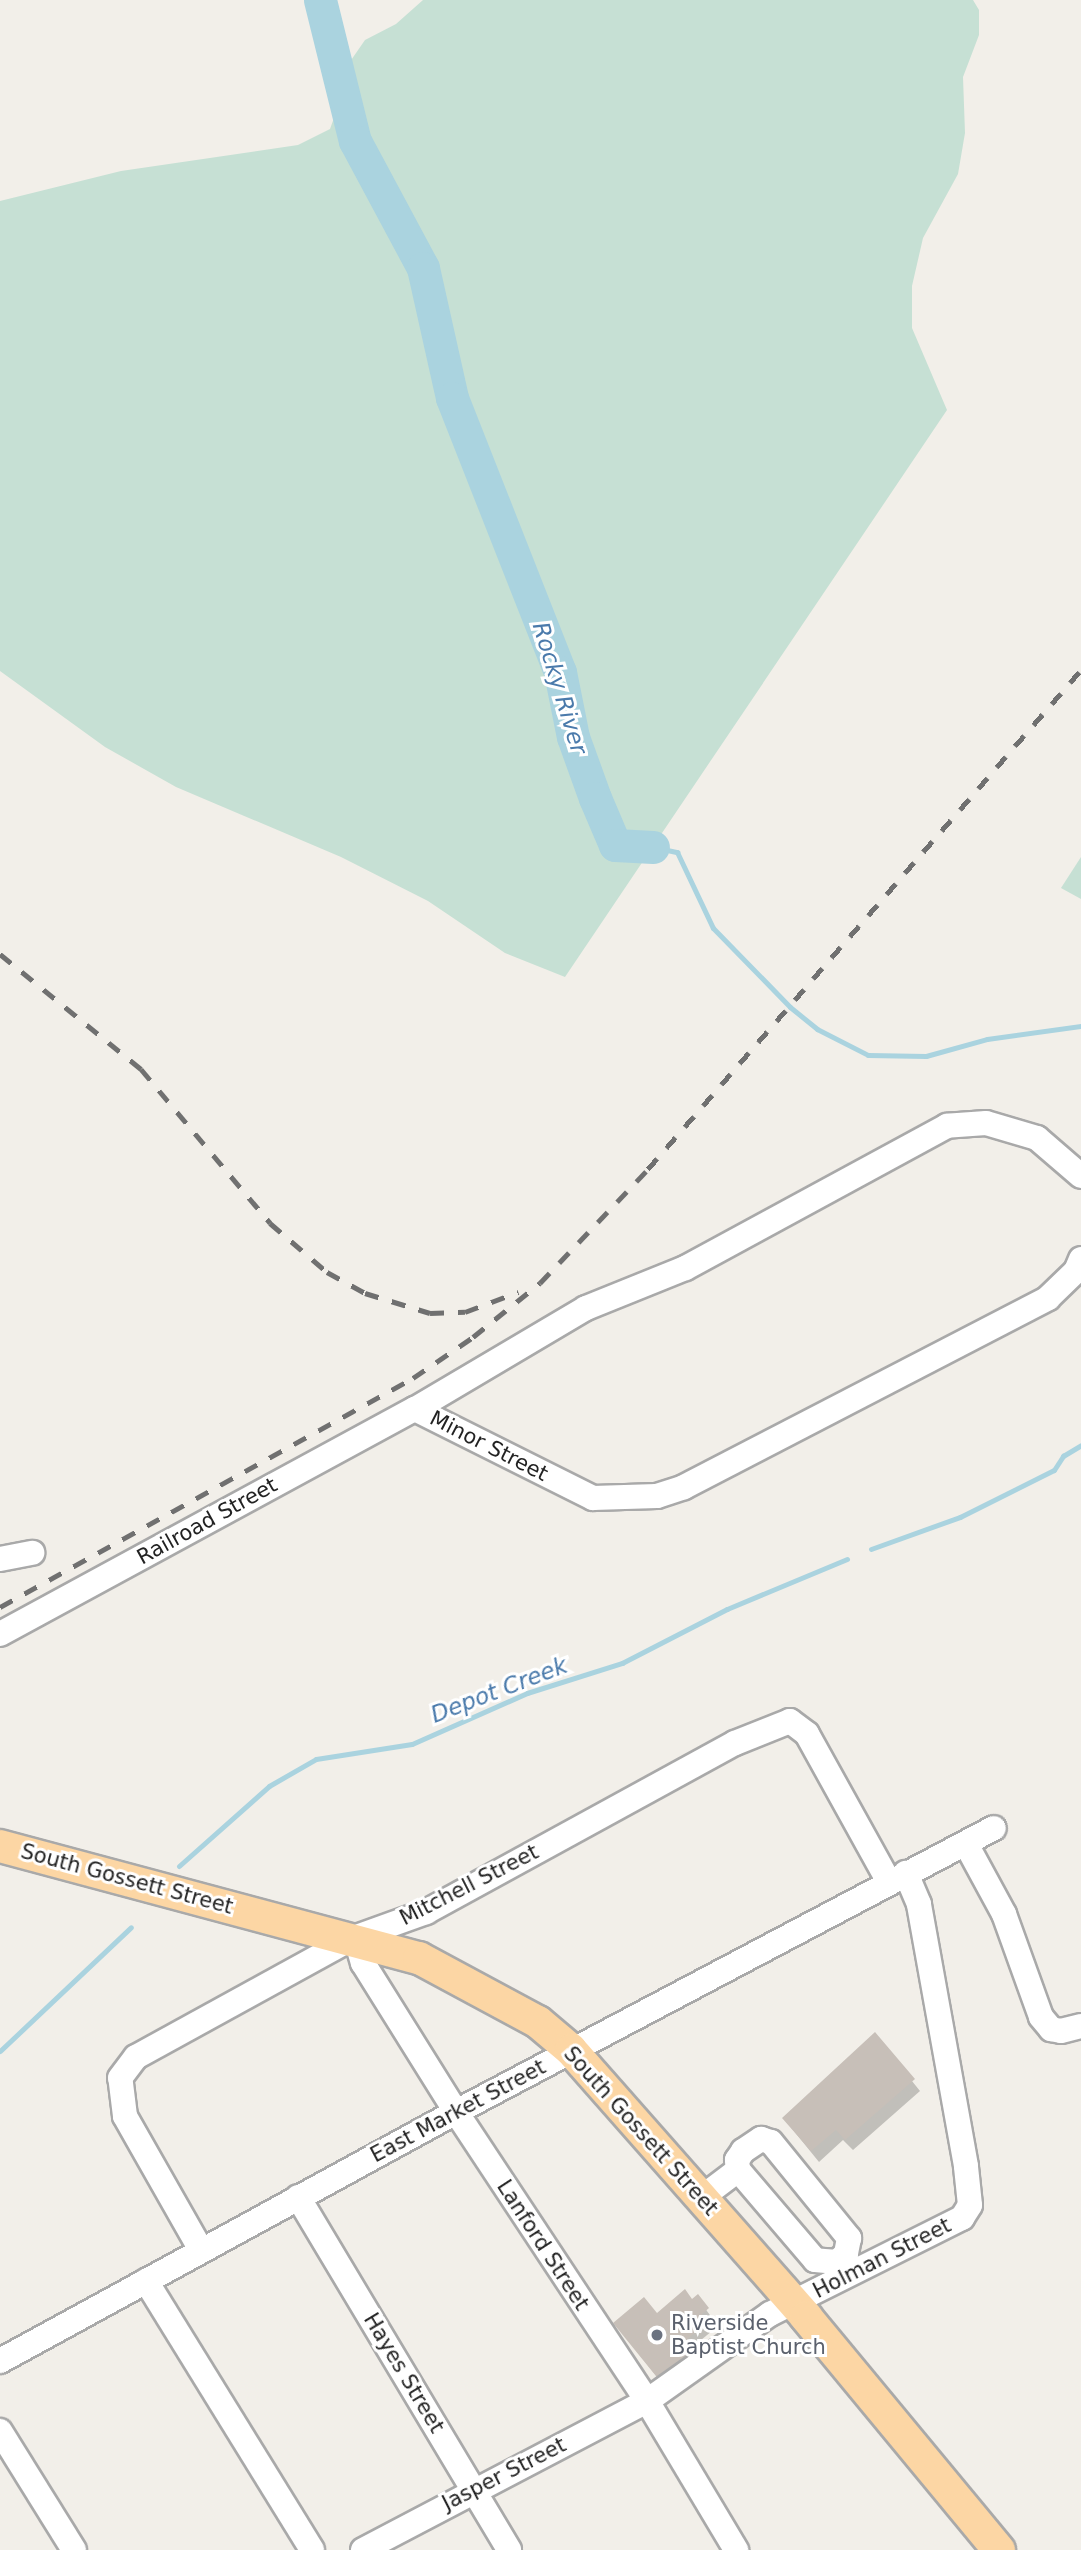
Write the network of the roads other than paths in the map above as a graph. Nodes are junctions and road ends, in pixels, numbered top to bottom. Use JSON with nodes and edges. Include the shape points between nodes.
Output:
{"nodes":[{"id":1,"x":1081,"y":1176,"type":"edge"},
{"id":2,"x":1081,"y":1259,"type":"edge"},
{"id":3,"x":415,"y":1409,"type":"junction"},
{"id":4,"x":32,"y":1553,"type":"dead end"},
{"id":5,"x":0,"y":1559,"type":"edge"},
{"id":6,"x":0,"y":1634,"type":"edge"},
{"id":7,"x":994,"y":1828,"type":"dead end"},
{"id":8,"x":965,"y":1844,"type":"junction"},
{"id":9,"x":0,"y":1846,"type":"edge"},
{"id":10,"x":897,"y":1878,"type":"junction"},
{"id":11,"x":356,"y":1939,"type":"junction"},
{"id":12,"x":1081,"y":2026,"type":"edge"},
{"id":13,"x":571,"y":2050,"type":"junction"},
{"id":14,"x":456,"y":2112,"type":"junction"},
{"id":15,"x":738,"y":2170,"type":"junction"},
{"id":16,"x":298,"y":2197,"type":"junction"},
{"id":17,"x":701,"y":2198,"type":"junction"},
{"id":18,"x":201,"y":2250,"type":"junction"},
{"id":19,"x":815,"y":2260,"type":"junction"},
{"id":20,"x":146,"y":2281,"type":"junction"},
{"id":21,"x":829,"y":2284,"type":"junction"},
{"id":22,"x":793,"y":2303,"type":"junction"},
{"id":23,"x":0,"y":2361,"type":"edge"},
{"id":24,"x":647,"y":2401,"type":"junction"},
{"id":25,"x":0,"y":2431,"type":"edge"},
{"id":26,"x":473,"y":2489,"type":"junction"},
{"id":27,"x":964,"y":2513,"type":"junction"},
{"id":28,"x":74,"y":2550,"type":"edge"},
{"id":29,"x":312,"y":2550,"type":"edge"},
{"id":30,"x":363,"y":2550,"type":"edge"},
{"id":31,"x":509,"y":2550,"type":"edge"},
{"id":32,"x":736,"y":2550,"type":"edge"},
{"id":33,"x":989,"y":2550,"type":"edge"},
{"id":34,"x":999,"y":2550,"type":"edge"}],
"edges":[{"from":1,"to":3,"type":"street","name":"Minor Street","via":[[1037,1138],[986,1123],[947,1126],[685,1268],[586,1308]]},
{"from":2,"to":3,"type":"street","name":"Minor Street","via":[[1076,1271],[1048,1298],[657,1496],[593,1498]]},
{"from":3,"to":6,"type":"street","name":"Railroad Street"},
{"from":4,"to":5,"type":"street"},
{"from":7,"to":8,"type":"street","name":"East Market Street"},
{"from":8,"to":10,"type":"street","name":"East Market Street"},
{"from":8,"to":12,"type":"street","via":[[1004,1914],[1041,2017],[1051,2029]]},
{"from":9,"to":11,"type":"main road","name":"South Gossett Street"},
{"from":10,"to":11,"type":"street","name":"Mitchell Street","via":[[807,1734],[790,1721],[736,1743],[426,1912]]},
{"from":10,"to":13,"type":"street","name":"East Market Street"},
{"from":10,"to":21,"type":"street","name":"Holman Street","via":[[919,1904],[970,2205],[961,2218],[922,2241]]},
{"from":11,"to":13,"type":"main road","name":"South Gossett Street","via":[[419,1958],[494,1995]]},
{"from":11,"to":14,"type":"street","name":"Lanford Street","via":[[363,1963]]},
{"from":11,"to":18,"type":"street","name":"Mitchell Street","via":[[136,2057],[120,2078],[125,2116]]},
{"from":13,"to":14,"type":"street","name":"East Market Street"},
{"from":13,"to":17,"type":"main road","name":"South Gossett Street"},
{"from":14,"to":16,"type":"street","name":"East Market Street"},
{"from":14,"to":24,"type":"street","name":"Lanford Street"},
{"from":15,"to":17,"type":"street"},
{"from":15,"to":19,"type":"street"},
{"from":15,"to":19,"type":"street","via":[[737,2160],[743,2151],[761,2139],[771,2142],[849,2238],[846,2254],[838,2262]]},
{"from":16,"to":18,"type":"street","name":"East Market Street"},
{"from":16,"to":26,"type":"street","name":"Hayes Street"},
{"from":17,"to":22,"type":"main road","name":"South Gossett Street"},
{"from":18,"to":20,"type":"street","name":"East Market Street"},
{"from":19,"to":21,"type":"street"},
{"from":20,"to":23,"type":"street","name":"East Market Street"},
{"from":20,"to":29,"type":"street"},
{"from":21,"to":22,"type":"street","name":"Holman Street"},
{"from":22,"to":24,"type":"street","name":"Holman Street"},
{"from":22,"to":27,"type":"main road","name":"South Gossett Street"},
{"from":24,"to":26,"type":"street","name":"Jasper Street"},
{"from":24,"to":32,"type":"street","name":"Lanford Street"},
{"from":25,"to":28,"type":"street"},
{"from":26,"to":30,"type":"street","name":"Jasper Street"},
{"from":26,"to":31,"type":"street","name":"Hayes Street"},
{"from":27,"to":33,"type":"main road"},
{"from":27,"to":34,"type":"main road","name":"South Gossett Street"}]}
